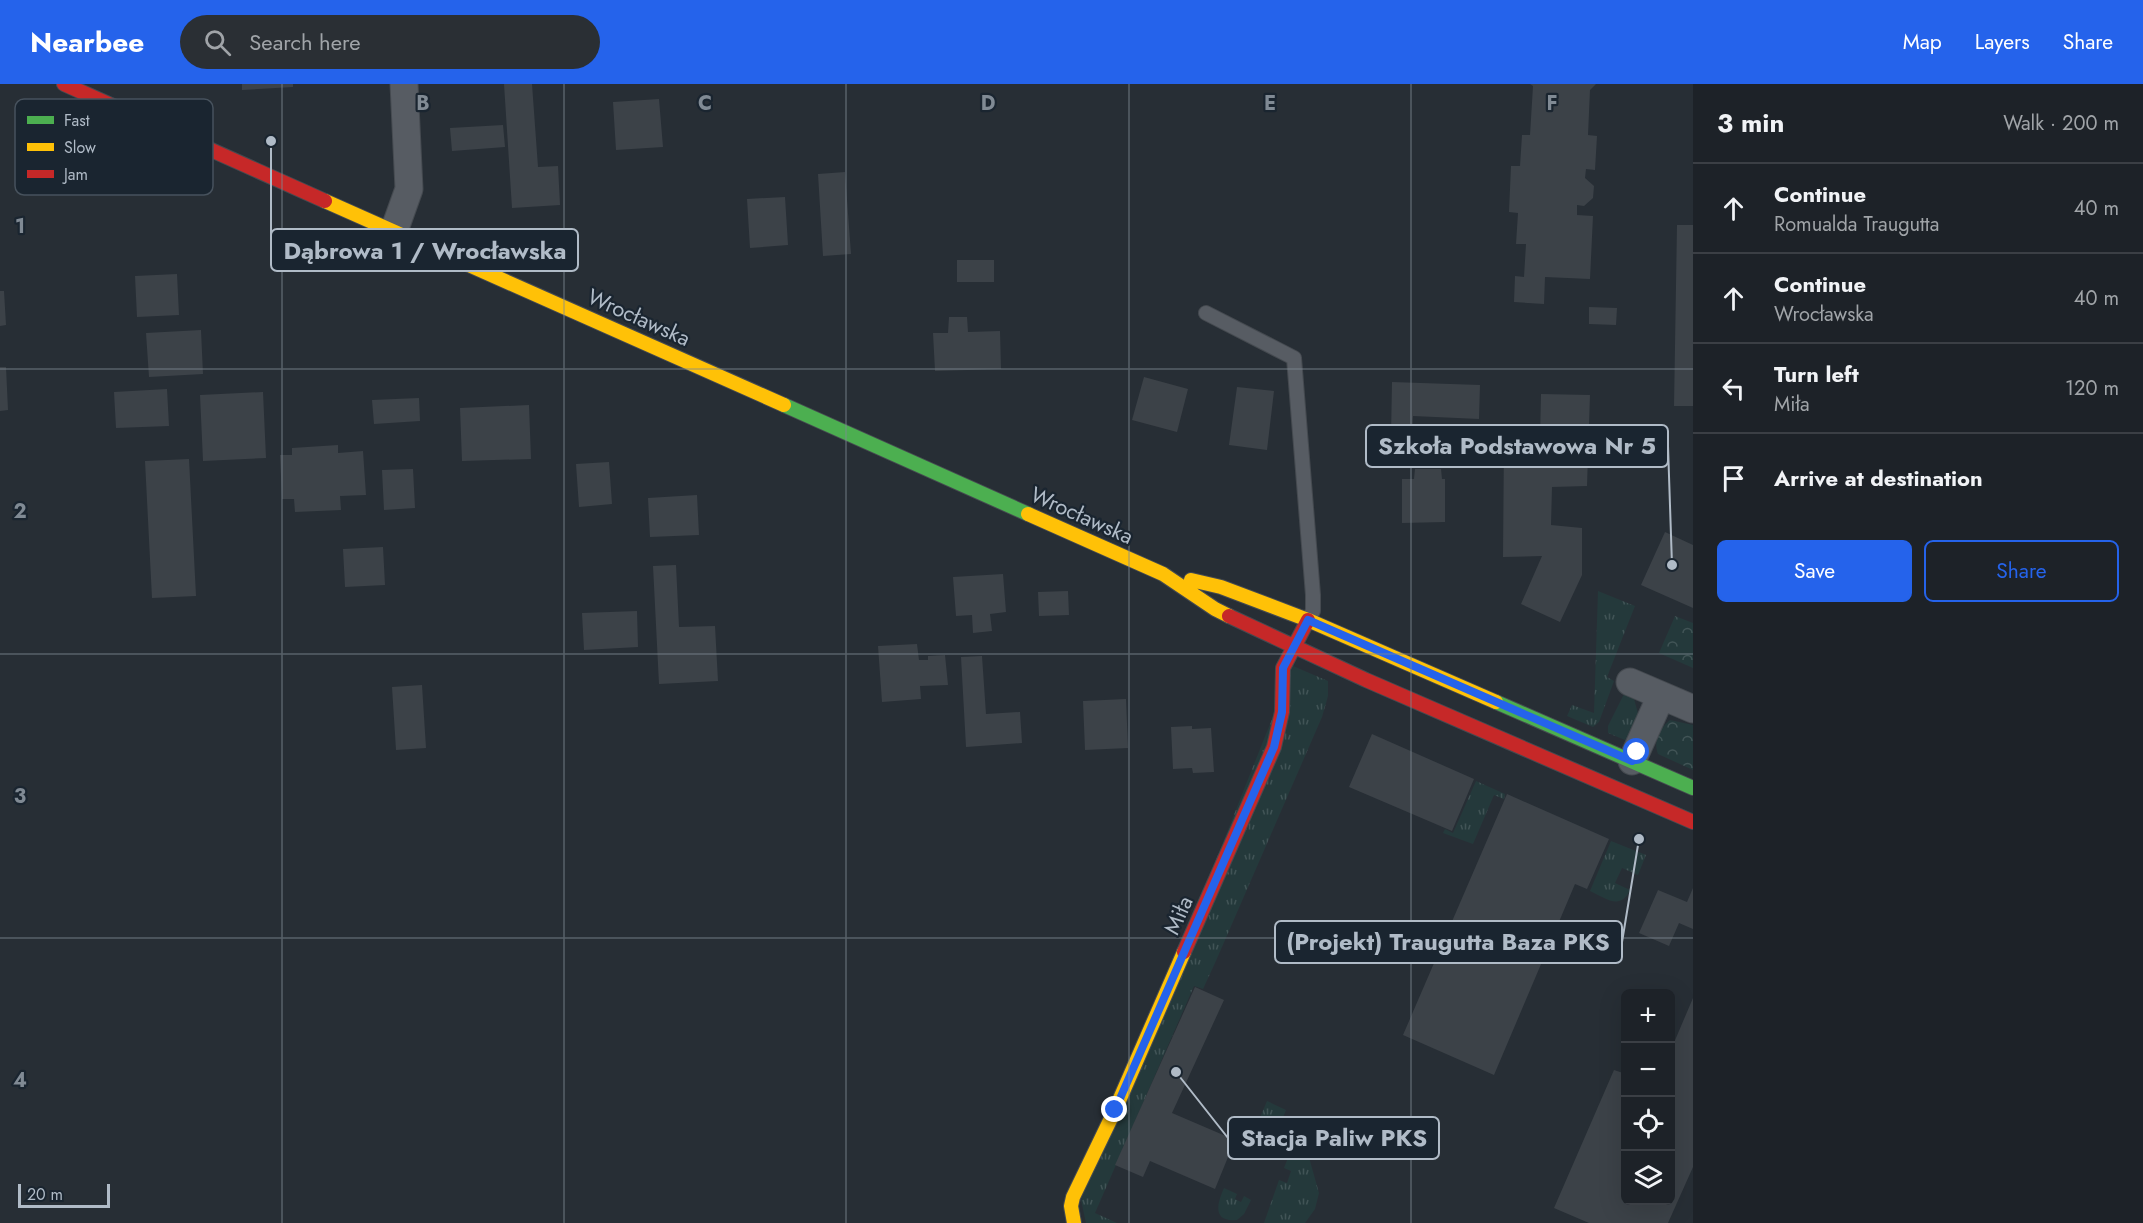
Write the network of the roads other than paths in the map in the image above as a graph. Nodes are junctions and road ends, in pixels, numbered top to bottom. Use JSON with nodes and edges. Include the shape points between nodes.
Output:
{"nodes":[{"id":1,"x":64,"y":84,"type":"edge"},
{"id":2,"x":404,"y":84,"type":"edge"},
{"id":3,"x":98,"y":99,"type":"edge"},
{"id":4,"x":213,"y":150,"type":"edge"},
{"id":5,"x":394,"y":231,"type":"junction"},
{"id":6,"x":1206,"y":313,"type":"dead end"},
{"id":7,"x":1163,"y":574,"type":"junction"},
{"id":8,"x":1308,"y":620,"type":"junction"},
{"id":9,"x":1294,"y":646,"type":"junction"},
{"id":10,"x":1630,"y":682,"type":"dead end"},
{"id":11,"x":1661,"y":696,"type":"junction"},
{"id":12,"x":1693,"y":709,"type":"edge"},
{"id":13,"x":1632,"y":761,"type":"junction"},
{"id":14,"x":1693,"y":788,"type":"edge"},
{"id":15,"x":1693,"y":822,"type":"edge"},
{"id":16,"x":1074,"y":1223,"type":"edge"}],
"edges":[{"from":1,"to":3,"type":"street","name":"Wrocławska"},
{"from":2,"to":5,"type":"street","via":[[409,189]]},
{"from":4,"to":5,"type":"street","name":"Wrocławska"},
{"from":5,"to":7,"type":"street","name":"Wrocławska"},
{"from":6,"to":8,"type":"lane","via":[[1294,358],[1313,596],[1313,611]]},
{"from":7,"to":8,"type":"street","name":"Wrocławska","via":[[1221,587]]},
{"from":7,"to":9,"type":"street","name":"Wrocławska","via":[[1215,609]]},
{"from":8,"to":9,"type":"street","name":"Miła"},
{"from":8,"to":13,"type":"street","name":"Wrocławska"},
{"from":9,"to":15,"type":"street","name":"Wrocławska"},
{"from":9,"to":16,"type":"street","name":"Miła","via":[[1283,668],[1282,712],[1274,747],[1073,1197]]},
{"from":10,"to":11,"type":"street"},
{"from":11,"to":12,"type":"street"},
{"from":11,"to":13,"type":"street"},
{"from":13,"to":14,"type":"street","name":"Wrocławska"}]}
